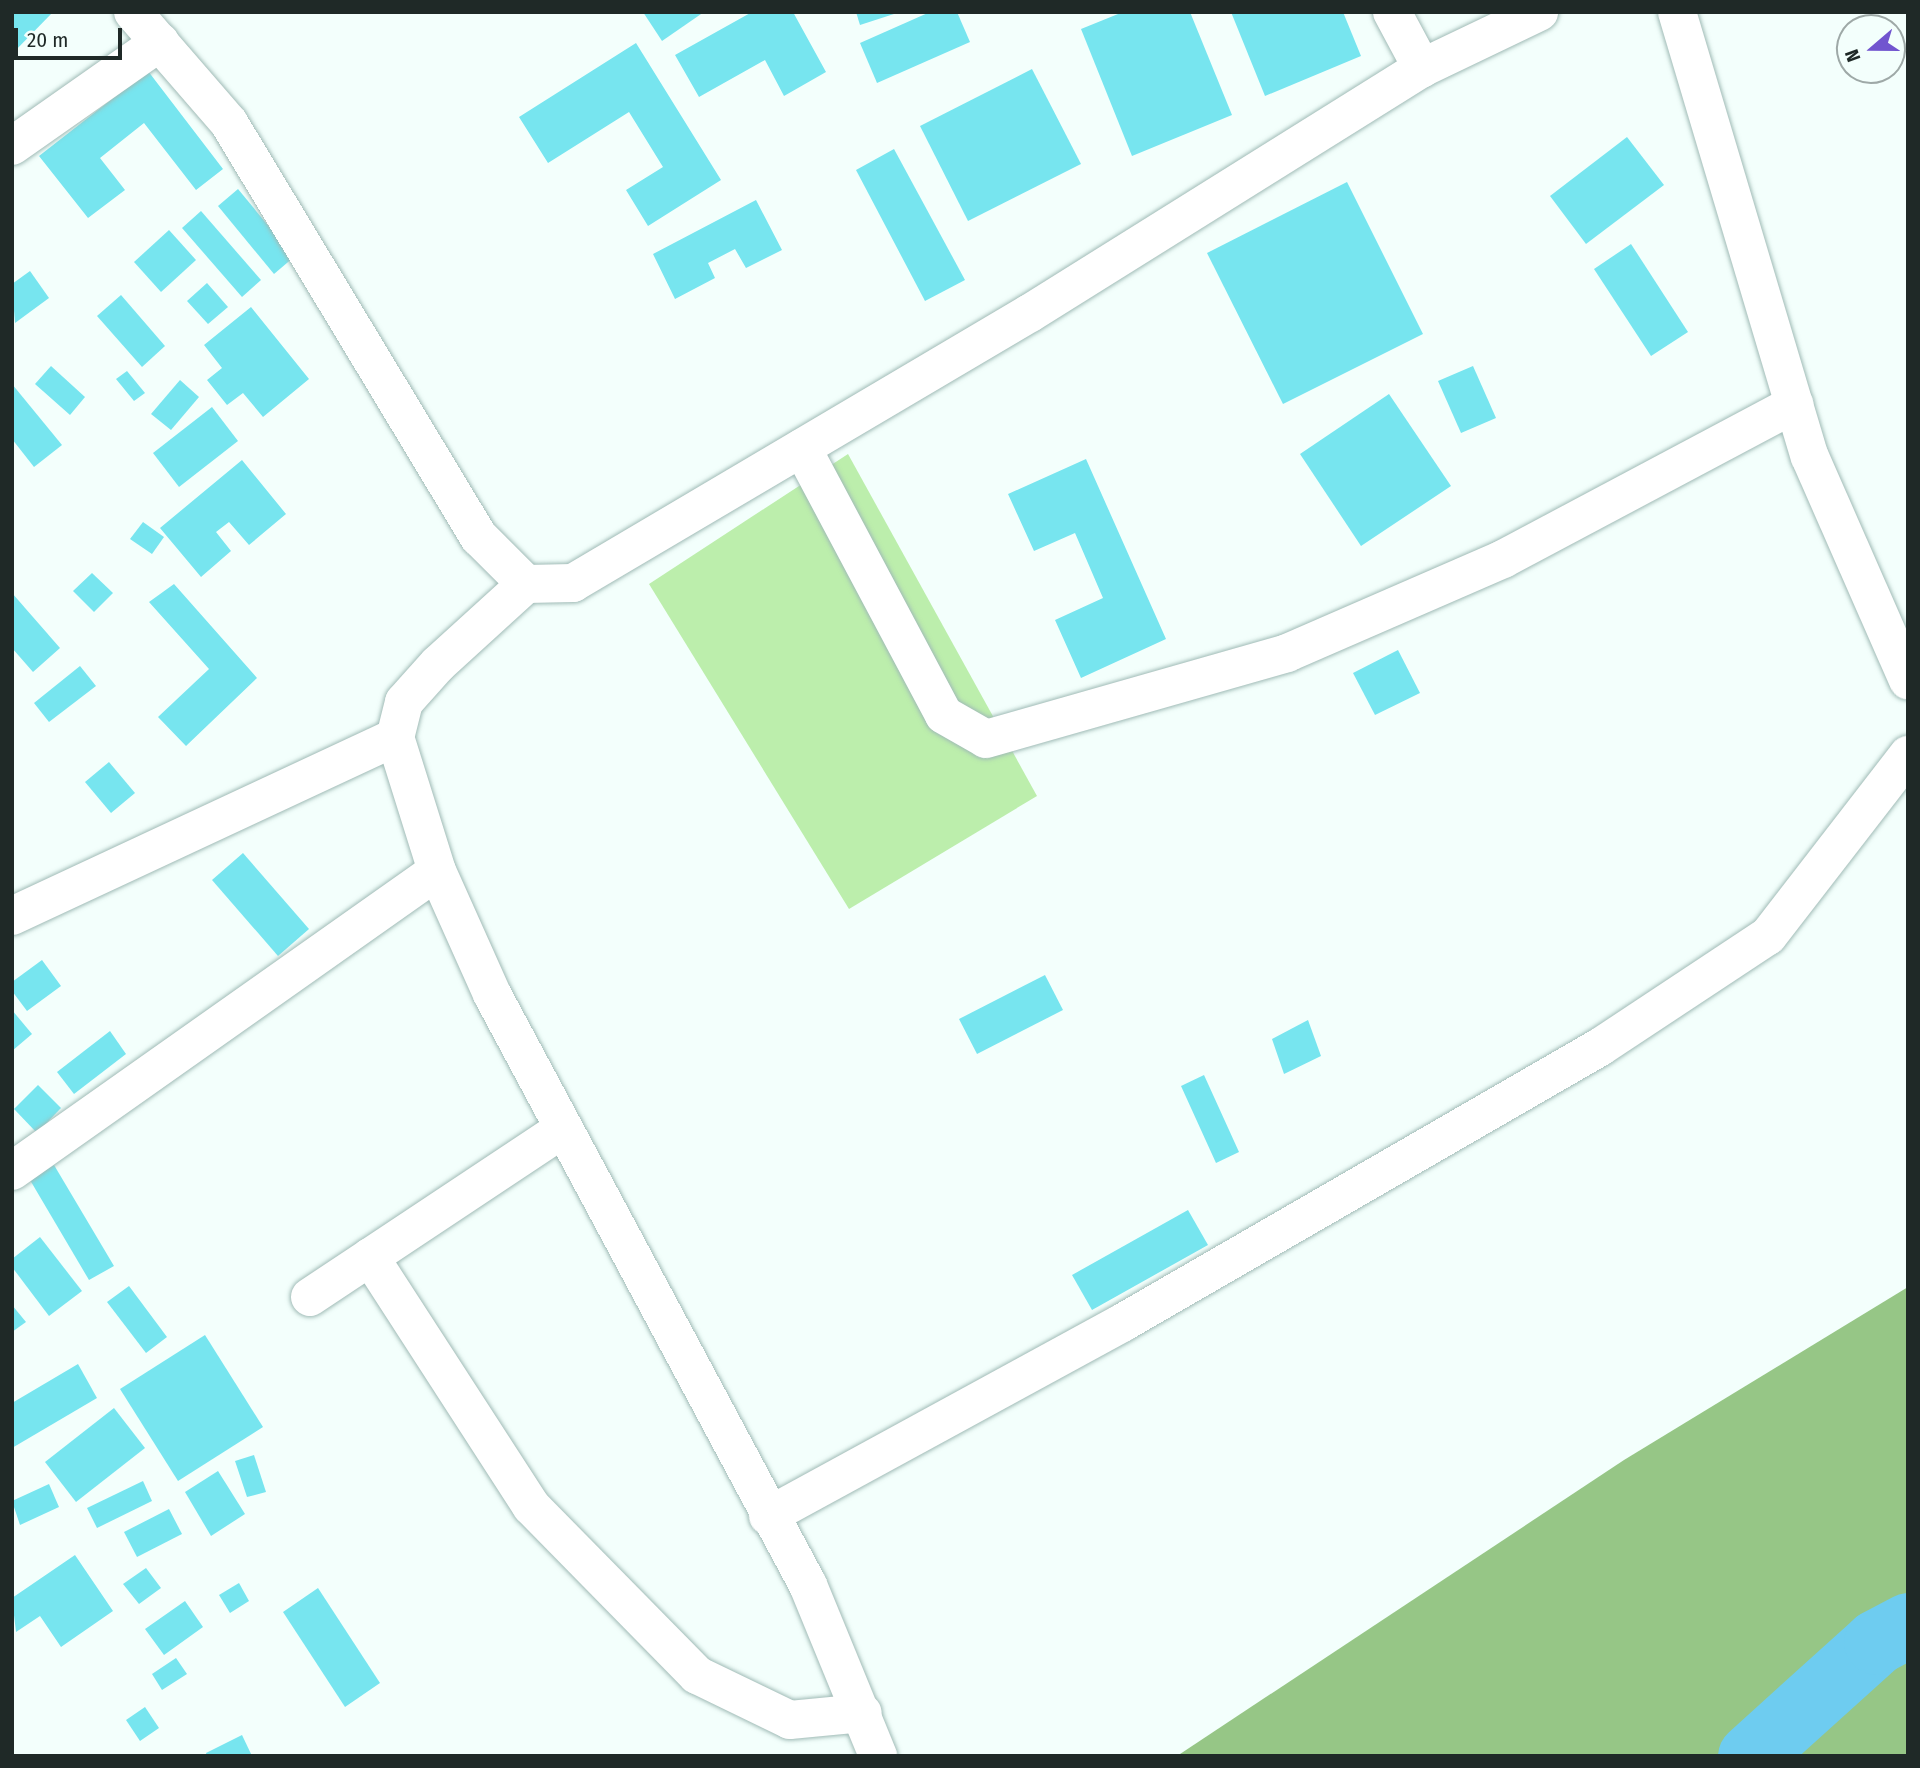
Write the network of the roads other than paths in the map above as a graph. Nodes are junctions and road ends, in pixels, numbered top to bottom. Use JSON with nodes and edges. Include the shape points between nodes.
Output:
{"nodes":[{"id":1,"x":133,"y":12,"type":"edge"},
{"id":2,"x":1392,"y":12,"type":"edge"},
{"id":3,"x":1539,"y":12,"type":"edge"},
{"id":4,"x":1677,"y":12,"type":"edge"},
{"id":5,"x":160,"y":42,"type":"junction"},
{"id":6,"x":1422,"y":68,"type":"junction"},
{"id":7,"x":12,"y":146,"type":"edge"},
{"id":8,"x":1794,"y":404,"type":"junction"},
{"id":9,"x":802,"y":448,"type":"junction"},
{"id":10,"x":526,"y":584,"type":"junction"},
{"id":11,"x":1908,"y":680,"type":"edge"},
{"id":12,"x":394,"y":737,"type":"junction"},
{"id":13,"x":1908,"y":755,"type":"edge"},
{"id":14,"x":437,"y":871,"type":"junction"},
{"id":15,"x":12,"y":915,"type":"edge"},
{"id":16,"x":563,"y":1129,"type":"junction"},
{"id":17,"x":12,"y":1171,"type":"edge"},
{"id":18,"x":370,"y":1257,"type":"junction"},
{"id":19,"x":310,"y":1297,"type":"dead end"},
{"id":20,"x":768,"y":1516,"type":"junction"},
{"id":21,"x":863,"y":1713,"type":"junction"},
{"id":22,"x":878,"y":1756,"type":"edge"}],
"edges":[{"from":1,"to":5,"type":"street"},
{"from":2,"to":6,"type":"street"},
{"from":3,"to":6,"type":"street"},
{"from":4,"to":8,"type":"street"},
{"from":5,"to":7,"type":"street"},
{"from":5,"to":10,"type":"street","via":[[229,123],[479,537]]},
{"from":6,"to":9,"type":"street","via":[[1030,313]]},
{"from":8,"to":9,"type":"street","via":[[1503,559],[1287,653],[986,738],[944,715]]},
{"from":8,"to":11,"type":"street","via":[[1810,457]]},
{"from":9,"to":10,"type":"street","via":[[573,583]]},
{"from":10,"to":12,"type":"street","via":[[438,664],[404,702]]},
{"from":12,"to":14,"type":"street"},
{"from":12,"to":15,"type":"street"},
{"from":13,"to":20,"type":"street","via":[[1768,936],[1600,1047],[1110,1330]]},
{"from":14,"to":16,"type":"street","via":[[492,994]]},
{"from":14,"to":17,"type":"street"},
{"from":16,"to":18,"type":"street"},
{"from":16,"to":20,"type":"street"},
{"from":18,"to":19,"type":"street"},
{"from":18,"to":21,"type":"street","via":[[531,1506],[697,1675],[790,1720]]},
{"from":20,"to":21,"type":"street","via":[[808,1585]]},
{"from":21,"to":22,"type":"street"}]}
